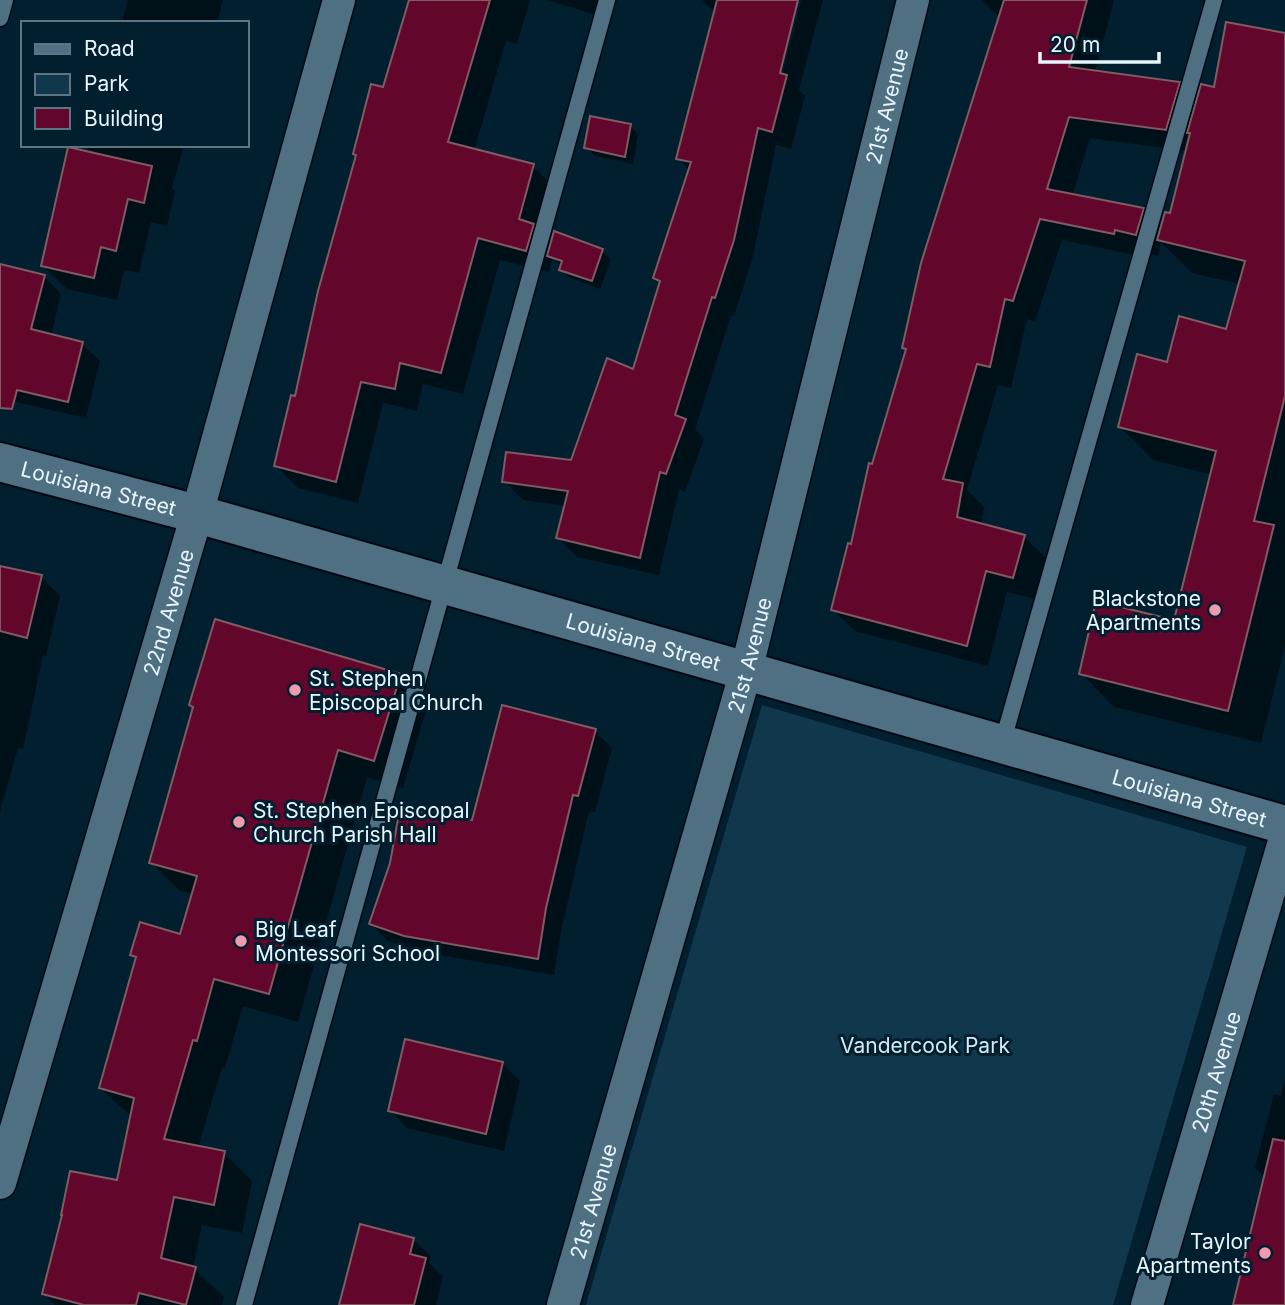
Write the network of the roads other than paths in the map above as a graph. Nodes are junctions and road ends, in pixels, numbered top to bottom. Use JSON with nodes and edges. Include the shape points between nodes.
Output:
{"nodes":[{"id":1,"x":5,"y":0,"type":"edge"},
{"id":2,"x":339,"y":0,"type":"edge"},
{"id":3,"x":607,"y":0,"type":"edge"},
{"id":4,"x":913,"y":0,"type":"edge"},
{"id":5,"x":1214,"y":0,"type":"edge"},
{"id":6,"x":0,"y":18,"type":"edge"},
{"id":7,"x":0,"y":462,"type":"edge"},
{"id":8,"x":197,"y":513,"type":"junction"},
{"id":9,"x":446,"y":585,"type":"junction"},
{"id":10,"x":746,"y":671,"type":"junction"},
{"id":11,"x":1002,"y":744,"type":"junction"},
{"id":12,"x":1285,"y":825,"type":"edge"},
{"id":13,"x":1285,"y":838,"type":"edge"},
{"id":14,"x":0,"y":1183,"type":"edge"},
{"id":15,"x":244,"y":1305,"type":"edge"},
{"id":16,"x":563,"y":1305,"type":"edge"},
{"id":17,"x":1147,"y":1305,"type":"edge"}],
"edges":[{"from":1,"to":6,"type":"lane"},
{"from":2,"to":8,"type":"street","name":"22nd Avenue"},
{"from":3,"to":9,"type":"lane"},
{"from":4,"to":10,"type":"street","name":"21st Avenue"},
{"from":5,"to":11,"type":"lane"},
{"from":7,"to":8,"type":"street","name":"Louisiana Street"},
{"from":8,"to":9,"type":"street","name":"Louisiana Street"},
{"from":8,"to":14,"type":"street","name":"22nd Avenue"},
{"from":9,"to":10,"type":"street","name":"Louisiana Street"},
{"from":9,"to":15,"type":"lane"},
{"from":10,"to":11,"type":"street","name":"Louisiana Street"},
{"from":10,"to":16,"type":"street","name":"21st Avenue"},
{"from":11,"to":12,"type":"street","name":"Louisiana Street"},
{"from":13,"to":17,"type":"street","name":"20th Avenue"}]}
